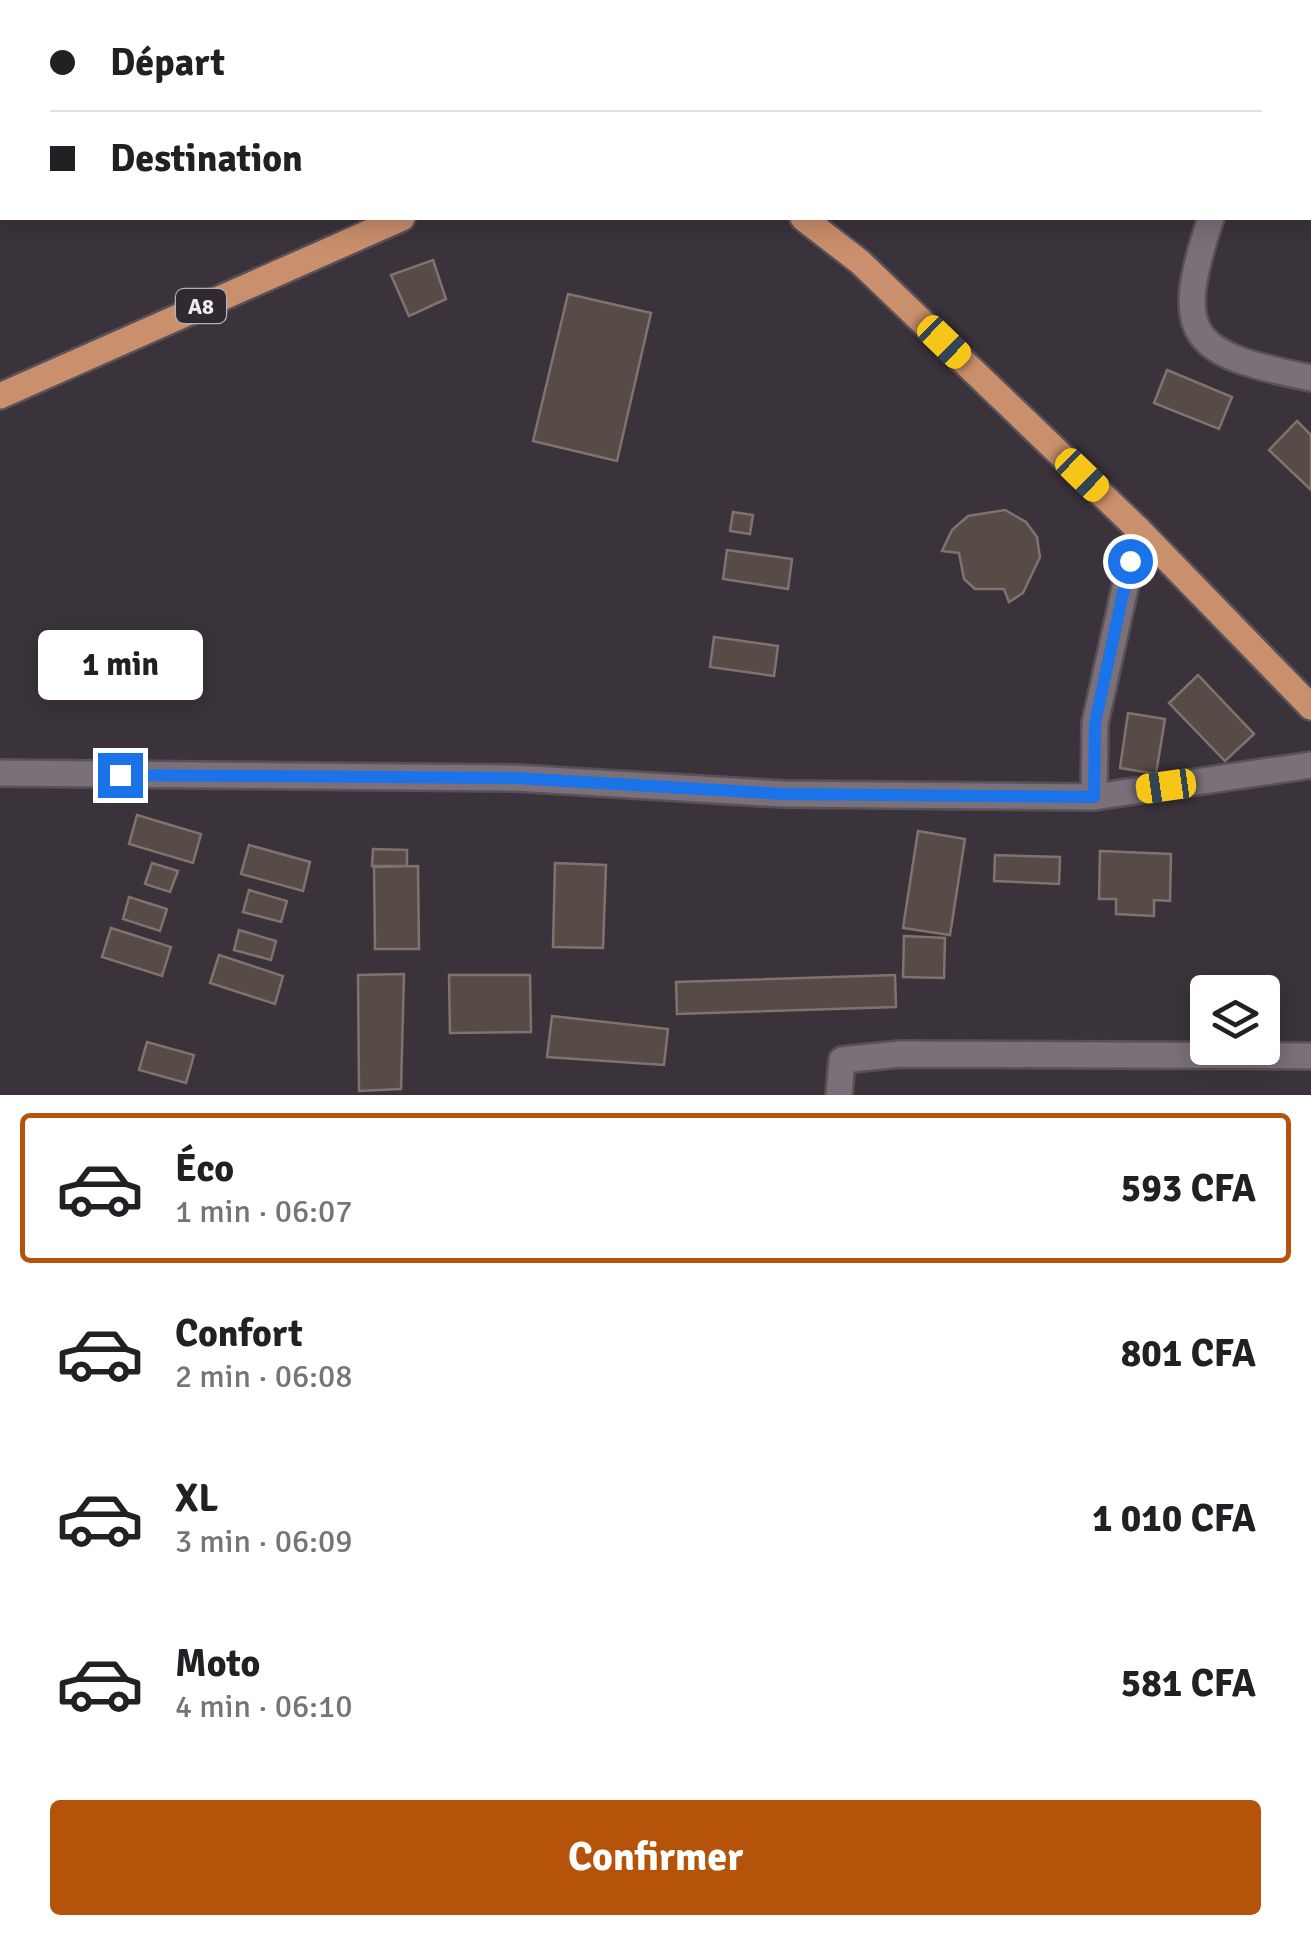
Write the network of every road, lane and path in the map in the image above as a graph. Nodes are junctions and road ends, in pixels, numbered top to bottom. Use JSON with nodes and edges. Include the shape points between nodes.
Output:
{"nodes":[{"id":1,"x":397,"y":220,"type":"edge"},
{"id":2,"x":806,"y":220,"type":"edge"},
{"id":3,"x":1212,"y":220,"type":"edge"},
{"id":4,"x":1311,"y":378,"type":"edge"},
{"id":5,"x":0,"y":396,"type":"edge"},
{"id":6,"x":1138,"y":529,"type":"junction"},
{"id":7,"x":1311,"y":707,"type":"edge"},
{"id":8,"x":1311,"y":766,"type":"edge"},
{"id":9,"x":0,"y":773,"type":"edge"},
{"id":10,"x":1094,"y":797,"type":"junction"},
{"id":11,"x":1311,"y":1056,"type":"edge"},
{"id":12,"x":839,"y":1095,"type":"edge"}],
"edges":[{"from":1,"to":5,"type":"main road","number":"A8"},
{"from":2,"to":6,"type":"main road","via":[[860,262]]},
{"from":3,"to":4,"type":"street","via":[[1189,310],[1196,334],[1262,368]]},
{"from":6,"to":7,"type":"main road"},
{"from":6,"to":10,"type":"street","via":[[1095,723]]},
{"from":8,"to":10,"type":"street"},
{"from":9,"to":10,"type":"street","via":[[516,778],[783,794]]},
{"from":11,"to":12,"type":"street","via":[[900,1054],[842,1060]]}]}
